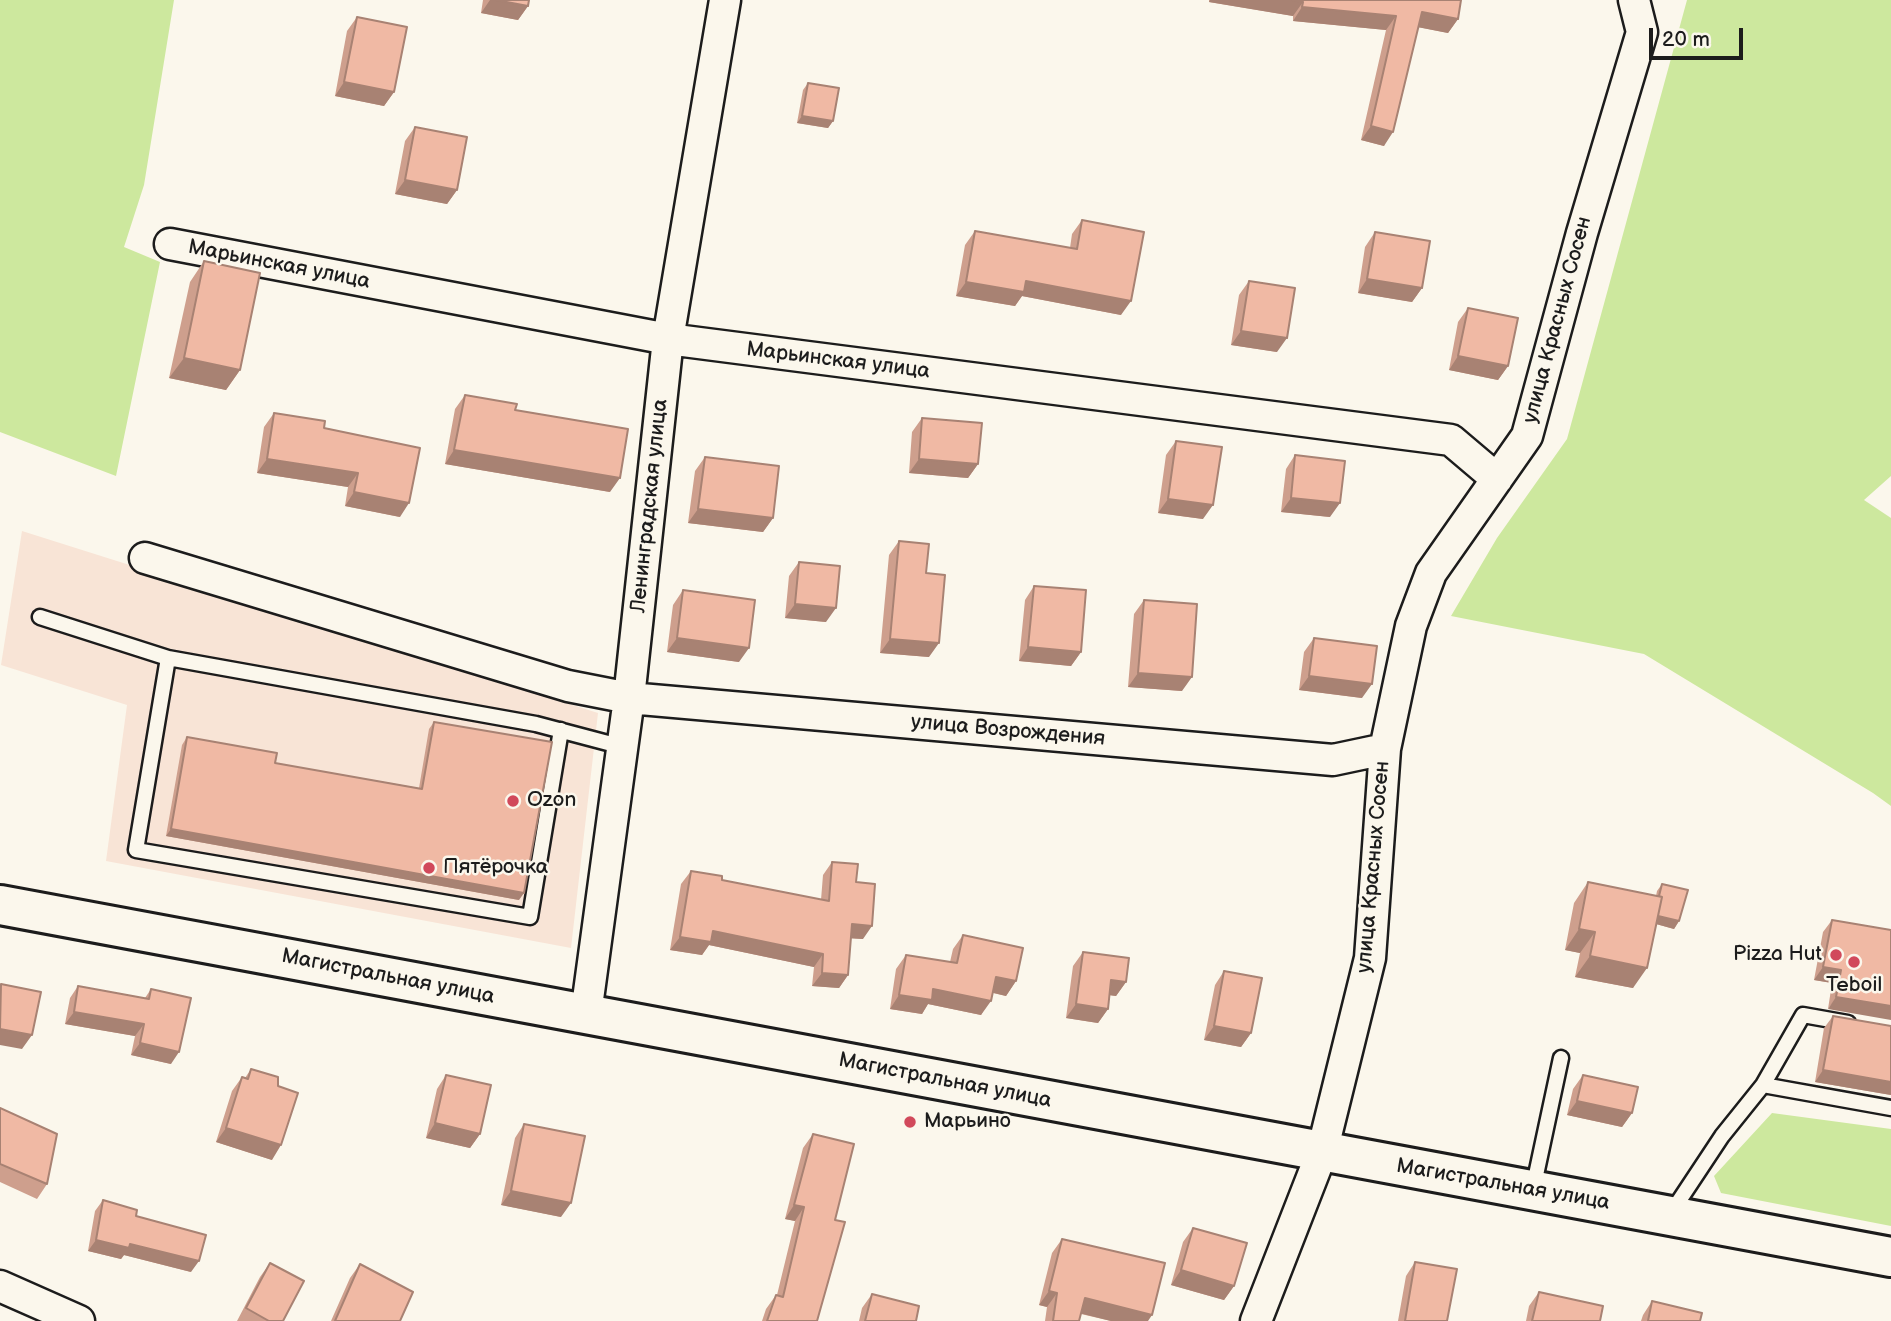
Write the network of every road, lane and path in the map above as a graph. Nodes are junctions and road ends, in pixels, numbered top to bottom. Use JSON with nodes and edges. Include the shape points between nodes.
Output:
{"nodes":[{"id":1,"x":725,"y":0,"type":"edge"},
{"id":2,"x":1634,"y":0,"type":"edge"},
{"id":3,"x":170,"y":244,"type":"dead end"},
{"id":4,"x":668,"y":339,"type":"junction"},
{"id":5,"x":1497,"y":479,"type":"junction"},
{"id":6,"x":145,"y":558,"type":"dead end"},
{"id":7,"x":40,"y":617,"type":"dead end"},
{"id":8,"x":168,"y":658,"type":"junction"},
{"id":9,"x":629,"y":698,"type":"junction"},
{"id":10,"x":561,"y":730,"type":"junction"},
{"id":11,"x":622,"y":747,"type":"junction"},
{"id":12,"x":1385,"y":749,"type":"junction"},
{"id":13,"x":0,"y":905,"type":"edge"},
{"id":14,"x":586,"y":1014,"type":"junction"},
{"id":15,"x":1866,"y":1026,"type":"edge"},
{"id":16,"x":1561,"y":1058,"type":"dead end"},
{"id":17,"x":1763,"y":1085,"type":"junction"},
{"id":18,"x":1891,"y":1108,"type":"edge"},
{"id":19,"x":1322,"y":1152,"type":"junction"},
{"id":20,"x":1532,"y":1191,"type":"junction"},
{"id":21,"x":1669,"y":1216,"type":"junction"},
{"id":22,"x":1891,"y":1257,"type":"edge"},
{"id":23,"x":0,"y":1286,"type":"edge"},
{"id":24,"x":79,"y":1321,"type":"edge"},
{"id":25,"x":1256,"y":1321,"type":"edge"}],
"edges":[{"from":1,"to":4,"type":"street","name":"Ленинградская улица"},
{"from":2,"to":5,"type":"street","name":"улица Красных Сосен","via":[[1642,32],[1527,436]]},
{"from":3,"to":4,"type":"street","name":"Марьинская улица"},
{"from":4,"to":5,"type":"street","name":"Марьинская улица","via":[[1451,440]]},
{"from":4,"to":9,"type":"street","name":"Ленинградская улица"},
{"from":5,"to":12,"type":"street","name":"улица Красных Сосен","via":[[1431,573],[1411,625]]},
{"from":6,"to":9,"type":"street","name":"улица Возрождения","via":[[568,686]]},
{"from":7,"to":8,"type":"lane"},
{"from":8,"to":10,"type":"lane"},
{"from":8,"to":10,"type":"lane","via":[[136,850],[530,917]]},
{"from":9,"to":11,"type":"street","name":"Ленинградская улица"},
{"from":9,"to":12,"type":"street","name":"улица Возрождения","via":[[1333,760]]},
{"from":10,"to":11,"type":"lane"},
{"from":11,"to":14,"type":"street","name":"Ленинградская улица"},
{"from":12,"to":19,"type":"street","name":"улица Красных Сосен","via":[[1370,958]]},
{"from":13,"to":14,"type":"main road","name":"Магистральная улица"},
{"from":14,"to":19,"type":"main road","name":"Магистральная улица"},
{"from":15,"to":17,"type":"lane","via":[[1803,1015]]},
{"from":16,"to":20,"type":"lane"},
{"from":17,"to":18,"type":"lane"},
{"from":17,"to":21,"type":"lane","via":[[1722,1136]]},
{"from":19,"to":20,"type":"main road","name":"Магистральная улица"},
{"from":19,"to":25,"type":"street","name":"улица Красных Сосен"},
{"from":20,"to":21,"type":"main road","name":"Магистральная улица"},
{"from":21,"to":22,"type":"main road","name":"Магистральная улица"},
{"from":23,"to":24,"type":"street"}]}
